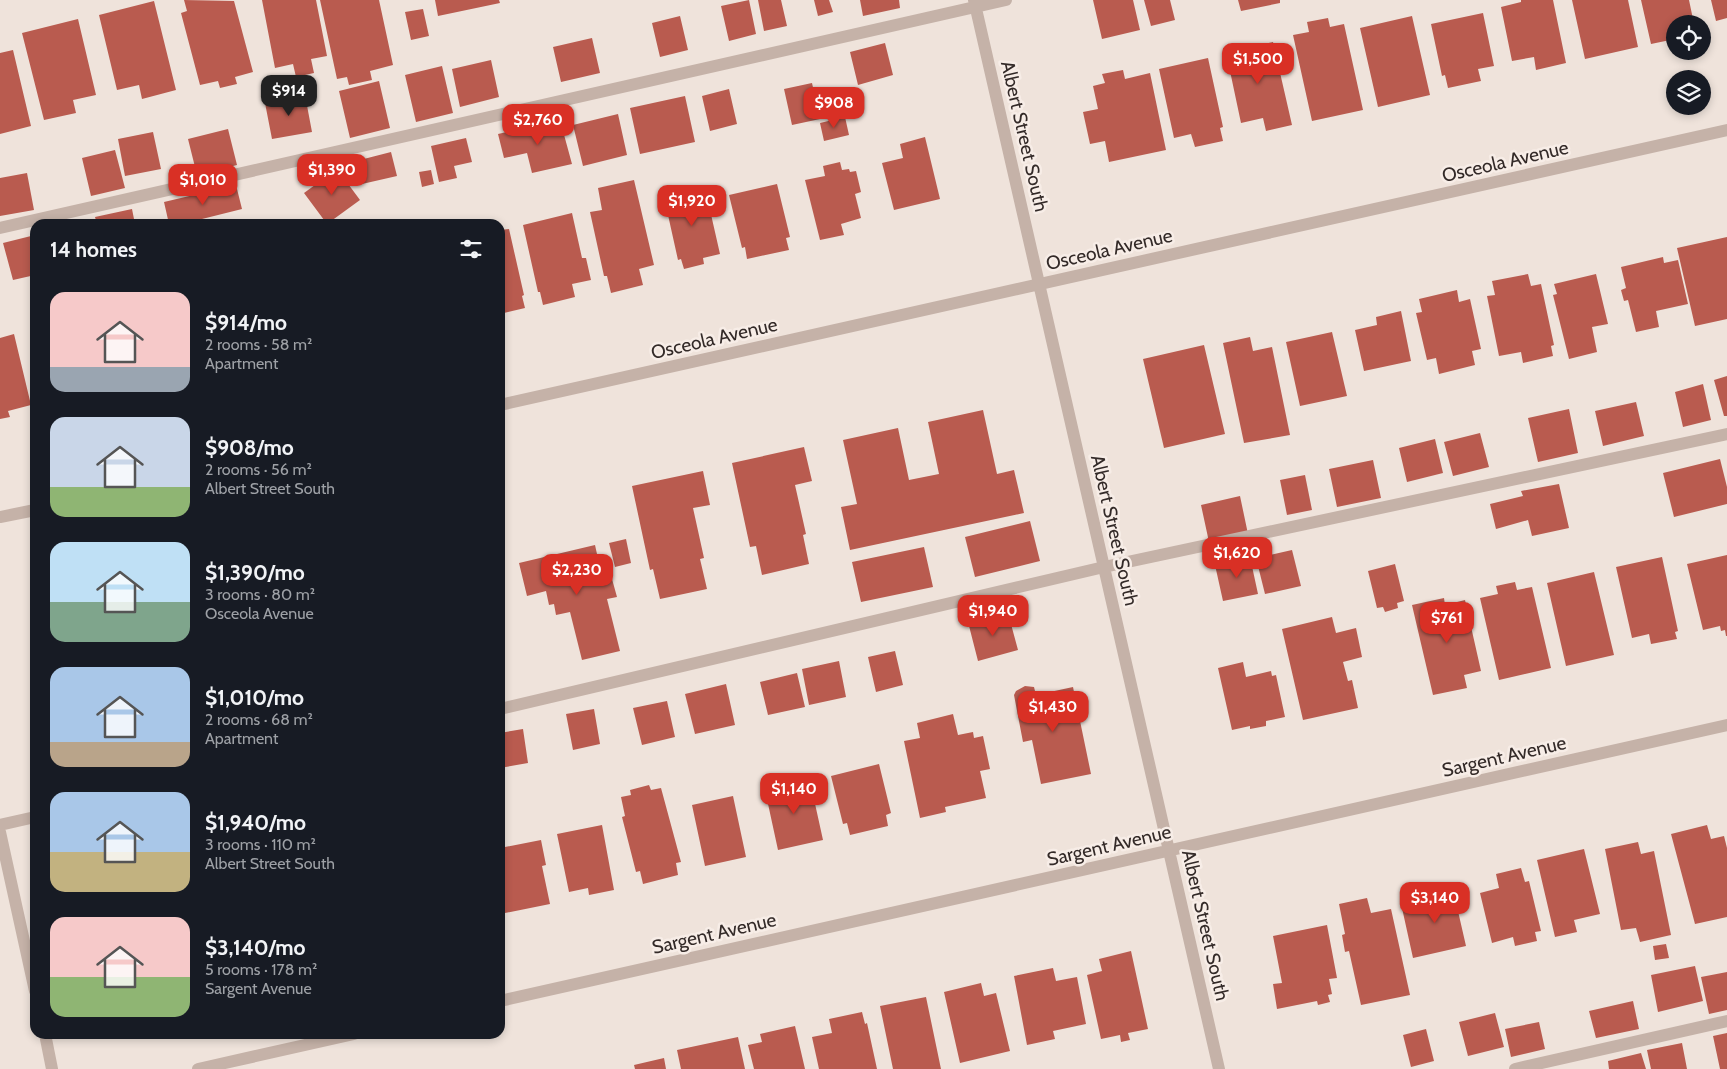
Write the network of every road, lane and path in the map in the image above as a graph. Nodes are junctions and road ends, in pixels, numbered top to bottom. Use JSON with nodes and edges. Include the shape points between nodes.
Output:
{"nodes":[{"id":1,"x":1006,"y":0,"type":"edge"},
{"id":2,"x":975,"y":4,"type":"edge"},
{"id":3,"x":1727,"y":130,"type":"edge"},
{"id":4,"x":39,"y":219,"type":"edge"},
{"id":5,"x":30,"y":221,"type":"edge"},
{"id":6,"x":0,"y":228,"type":"edge"},
{"id":7,"x":1040,"y":284,"type":"junction"},
{"id":8,"x":505,"y":404,"type":"edge"},
{"id":9,"x":1727,"y":434,"type":"edge"},
{"id":10,"x":30,"y":511,"type":"edge"},
{"id":11,"x":0,"y":517,"type":"edge"},
{"id":12,"x":1104,"y":567,"type":"junction"},
{"id":13,"x":505,"y":708,"type":"edge"},
{"id":14,"x":1727,"y":724,"type":"edge"},
{"id":15,"x":30,"y":818,"type":"edge"},
{"id":16,"x":0,"y":825,"type":"edge"},
{"id":17,"x":0,"y":832,"type":"edge"},
{"id":18,"x":1169,"y":851,"type":"junction"},
{"id":19,"x":30,"y":968,"type":"edge"},
{"id":20,"x":505,"y":1000,"type":"edge"},
{"id":21,"x":1727,"y":1021,"type":"edge"},
{"id":22,"x":45,"y":1039,"type":"edge"},
{"id":23,"x":332,"y":1039,"type":"edge"},
{"id":24,"x":52,"y":1069,"type":"edge"},
{"id":25,"x":198,"y":1069,"type":"edge"},
{"id":26,"x":1219,"y":1069,"type":"edge"},
{"id":27,"x":1515,"y":1069,"type":"edge"}],
"edges":[{"from":1,"to":2,"type":"street"},
{"from":2,"to":4,"type":"street"},
{"from":2,"to":7,"type":"street","name":"Albert Street South"},
{"from":3,"to":7,"type":"street","name":"Osceola Avenue"},
{"from":5,"to":6,"type":"street"},
{"from":7,"to":8,"type":"street","name":"Osceola Avenue"},
{"from":7,"to":12,"type":"street","name":"Albert Street South"},
{"from":9,"to":12,"type":"street"},
{"from":10,"to":11,"type":"street"},
{"from":12,"to":13,"type":"street"},
{"from":12,"to":18,"type":"street","name":"Albert Street South"},
{"from":14,"to":18,"type":"street","name":"Sargent Avenue"},
{"from":15,"to":16,"type":"street"},
{"from":17,"to":19,"type":"street"},
{"from":18,"to":20,"type":"street","name":"Sargent Avenue"},
{"from":18,"to":26,"type":"street","name":"Albert Street South"},
{"from":21,"to":27,"type":"street"},
{"from":22,"to":24,"type":"street"},
{"from":23,"to":25,"type":"street"}]}
